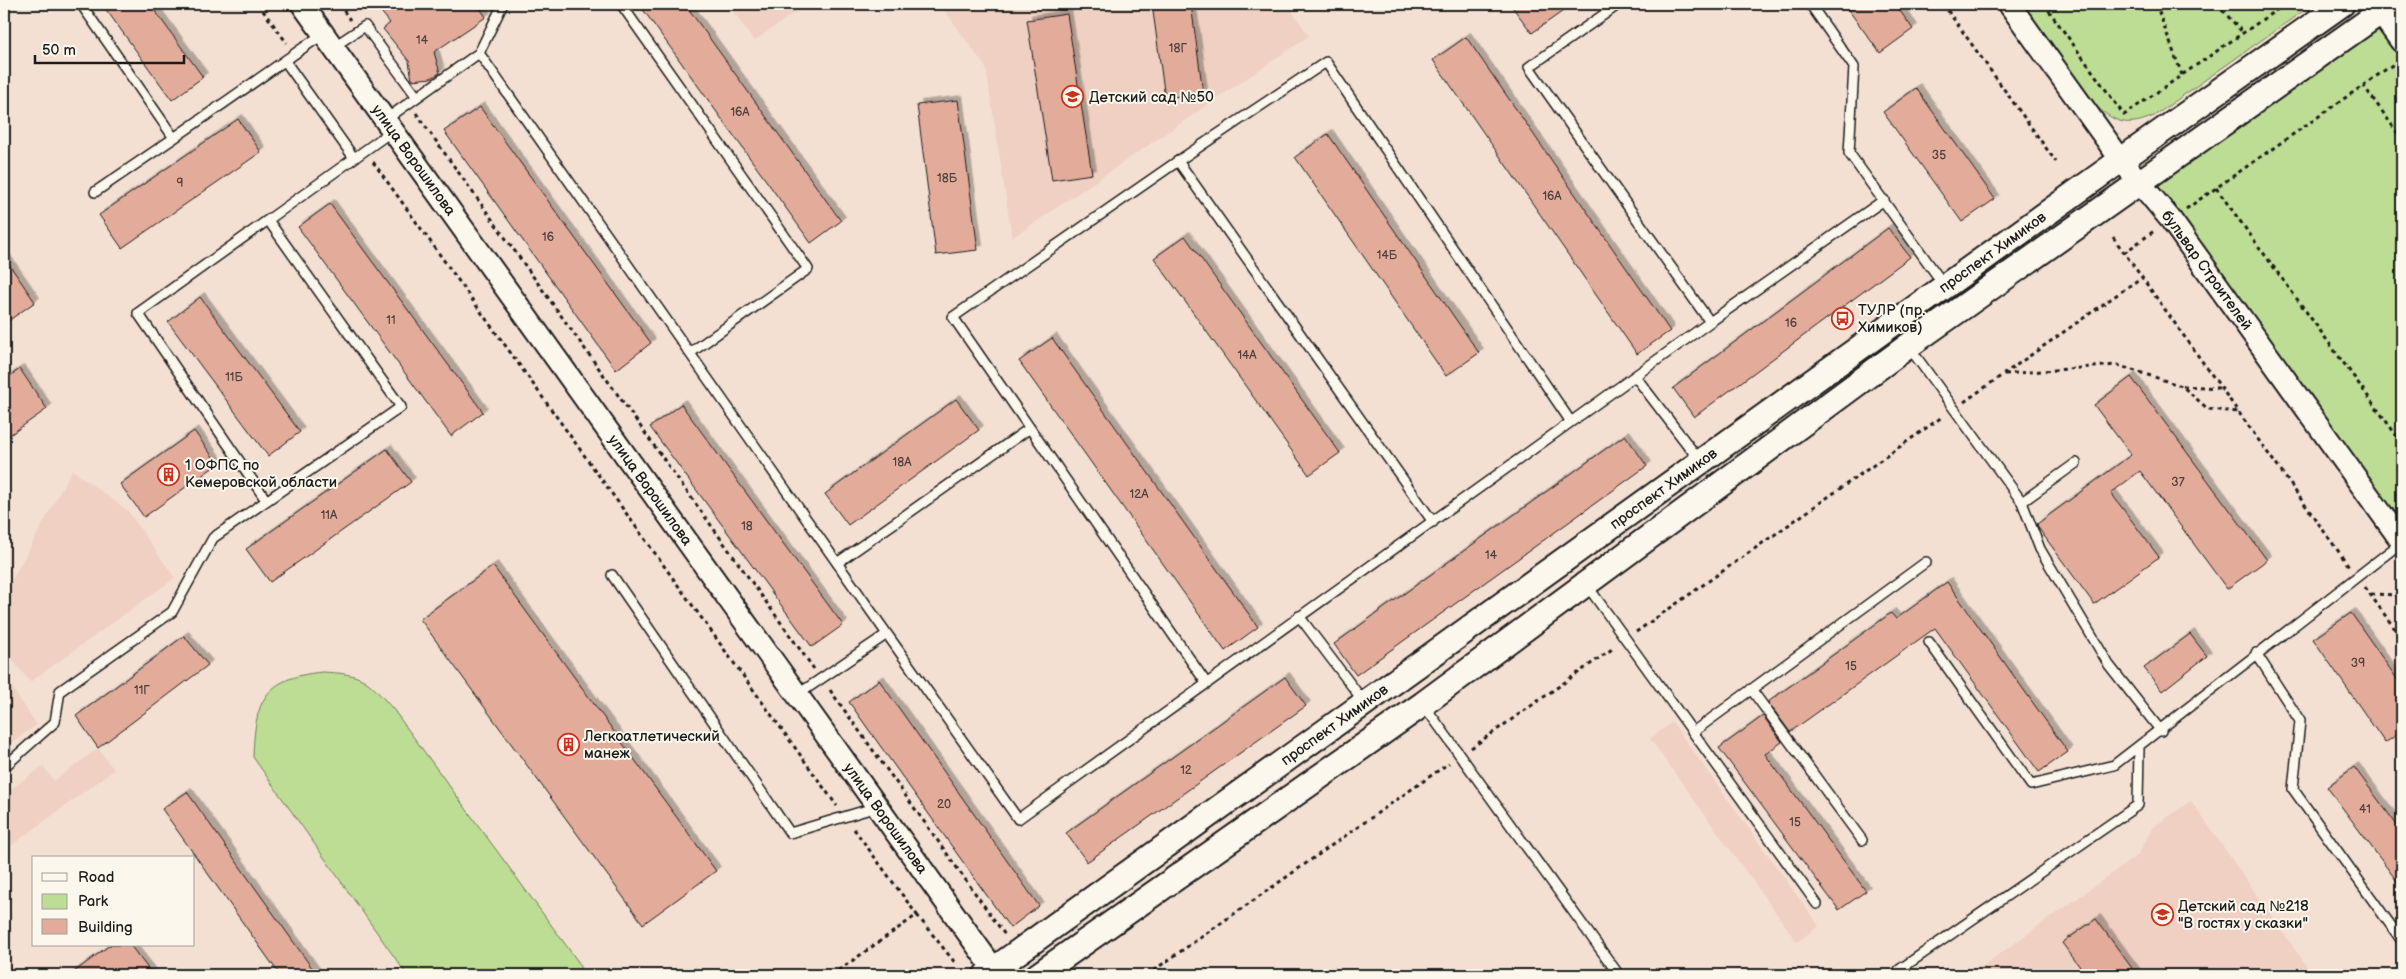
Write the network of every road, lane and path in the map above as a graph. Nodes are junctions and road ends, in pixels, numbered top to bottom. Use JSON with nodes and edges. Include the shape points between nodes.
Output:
{"nodes":[{"id":1,"x":81,"y":4,"type":"edge"},
{"id":2,"x":258,"y":4,"type":"edge"},
{"id":3,"x":302,"y":4,"type":"edge"},
{"id":4,"x":339,"y":4,"type":"edge"},
{"id":5,"x":503,"y":4,"type":"edge"},
{"id":6,"x":621,"y":4,"type":"edge"},
{"id":7,"x":1619,"y":4,"type":"edge"},
{"id":8,"x":1810,"y":4,"type":"edge"},
{"id":9,"x":1943,"y":4,"type":"edge"},
{"id":10,"x":2009,"y":4,"type":"edge"},
{"id":11,"x":2044,"y":4,"type":"edge"},
{"id":12,"x":2156,"y":4,"type":"edge"},
{"id":13,"x":2217,"y":4,"type":"edge"},
{"id":14,"x":2284,"y":4,"type":"edge"},
{"id":15,"x":2342,"y":4,"type":"edge"},
{"id":16,"x":2383,"y":6,"type":"edge"},
{"id":17,"x":358,"y":30,"type":"junction"},
{"id":18,"x":2243,"y":33,"type":"junction"},
{"id":19,"x":2402,"y":40,"type":"edge"},
{"id":20,"x":328,"y":41,"type":"junction"},
{"id":21,"x":479,"y":53,"type":"junction"},
{"id":22,"x":295,"y":54,"type":"junction"},
{"id":23,"x":2402,"y":57,"type":"edge"},
{"id":24,"x":285,"y":61,"type":"junction"},
{"id":25,"x":2182,"y":75,"type":"junction"},
{"id":26,"x":2363,"y":85,"type":"junction"},
{"id":27,"x":413,"y":100,"type":"junction"},
{"id":28,"x":388,"y":126,"type":"junction"},
{"id":29,"x":174,"y":138,"type":"junction"},
{"id":30,"x":2402,"y":139,"type":"edge"},
{"id":31,"x":364,"y":151,"type":"junction"},
{"id":32,"x":354,"y":158,"type":"junction"},
{"id":33,"x":2121,"y":160,"type":"junction"},
{"id":34,"x":1178,"y":161,"type":"junction"},
{"id":35,"x":2056,"y":162,"type":"dead end"},
{"id":36,"x":2139,"y":183,"type":"junction"},
{"id":37,"x":2216,"y":188,"type":"junction"},
{"id":38,"x":95,"y":192,"type":"dead end"},
{"id":39,"x":1884,"y":200,"type":"junction"},
{"id":40,"x":268,"y":220,"type":"junction"},
{"id":41,"x":2171,"y":220,"type":"junction"},
{"id":42,"x":2113,"y":237,"type":"dead end"},
{"id":43,"x":2124,"y":252,"type":"junction"},
{"id":44,"x":2142,"y":277,"type":"junction"},
{"id":45,"x":1946,"y":287,"type":"junction"},
{"id":46,"x":1710,"y":322,"type":"junction"},
{"id":47,"x":1908,"y":346,"type":"junction"},
{"id":48,"x":690,"y":353,"type":"junction"},
{"id":49,"x":2004,"y":374,"type":"junction"},
{"id":50,"x":1635,"y":376,"type":"junction"},
{"id":51,"x":2182,"y":386,"type":"junction"},
{"id":52,"x":2222,"y":388,"type":"junction"},
{"id":53,"x":1954,"y":409,"type":"junction"},
{"id":54,"x":2238,"y":412,"type":"junction"},
{"id":55,"x":1571,"y":422,"type":"junction"},
{"id":56,"x":1030,"y":428,"type":"junction"},
{"id":57,"x":2402,"y":443,"type":"edge"},
{"id":58,"x":1701,"y":462,"type":"junction"},
{"id":59,"x":2076,"y":464,"type":"dead end"},
{"id":60,"x":266,"y":500,"type":"junction"},
{"id":61,"x":2022,"y":502,"type":"junction"},
{"id":62,"x":1433,"y":522,"type":"junction"},
{"id":63,"x":2402,"y":542,"type":"edge"},
{"id":64,"x":1926,"y":562,"type":"dead end"},
{"id":65,"x":837,"y":563,"type":"junction"},
{"id":66,"x":612,"y":575,"type":"dead end"},
{"id":67,"x":2357,"y":576,"type":"junction"},
{"id":68,"x":1586,"y":584,"type":"junction"},
{"id":69,"x":2370,"y":594,"type":"junction"},
{"id":70,"x":2402,"y":595,"type":"edge"},
{"id":71,"x":1300,"y":616,"type":"junction"},
{"id":72,"x":887,"y":634,"type":"junction"},
{"id":73,"x":1626,"y":639,"type":"junction"},
{"id":74,"x":2402,"y":639,"type":"edge"},
{"id":75,"x":1929,"y":642,"type":"dead end"},
{"id":76,"x":2256,"y":653,"type":"junction"},
{"id":77,"x":821,"y":678,"type":"junction"},
{"id":78,"x":1207,"y":684,"type":"junction"},
{"id":79,"x":1752,"y":689,"type":"junction"},
{"id":80,"x":797,"y":695,"type":"junction"},
{"id":81,"x":1364,"y":703,"type":"junction"},
{"id":82,"x":1423,"y":704,"type":"junction"},
{"id":83,"x":2160,"y":731,"type":"junction"},
{"id":84,"x":1693,"y":732,"type":"junction"},
{"id":85,"x":2139,"y":748,"type":"junction"},
{"id":86,"x":1461,"y":755,"type":"junction"},
{"id":87,"x":4,"y":767,"type":"edge"},
{"id":88,"x":877,"y":807,"type":"junction"},
{"id":89,"x":846,"y":817,"type":"junction"},
{"id":90,"x":1862,"y":840,"type":"dead end"},
{"id":91,"x":1817,"y":904,"type":"dead end"},
{"id":92,"x":917,"y":915,"type":"junction"},
{"id":93,"x":1007,"y":938,"type":"dead end"},
{"id":94,"x":2402,"y":941,"type":"edge"},
{"id":95,"x":956,"y":964,"type":"dead end"},
{"id":96,"x":1899,"y":970,"type":"dead end"},
{"id":97,"x":992,"y":973,"type":"edge"},
{"id":98,"x":832,"y":975,"type":"edge"},
{"id":99,"x":1038,"y":975,"type":"edge"},
{"id":100,"x":1147,"y":975,"type":"edge"},
{"id":101,"x":1619,"y":975,"type":"edge"}],
"edges":[{"from":1,"to":29,"type":"lane"},
{"from":2,"to":22,"type":"path"},
{"from":3,"to":20,"type":"street","name":"улица Ворошилова"},
{"from":4,"to":17,"type":"path"},
{"from":5,"to":21,"type":"lane"},
{"from":6,"to":48,"type":"lane","via":[[808,270]]},
{"from":7,"to":46,"type":"lane","via":[[1529,67]]},
{"from":8,"to":39,"type":"lane","via":[[1854,67],[1849,153]]},
{"from":9,"to":35,"type":"path"},
{"from":10,"to":33,"type":"street","name":"бульвар Строителей"},
{"from":11,"to":25,"type":"path","via":[[2124,115]]},
{"from":12,"to":25,"type":"path"},
{"from":13,"to":18,"type":"path"},
{"from":14,"to":18,"type":"path"},
{"from":15,"to":33,"type":"main road","name":"проспект Химиков"},
{"from":16,"to":19,"type":"main road"},
{"from":16,"to":36,"type":"main road","name":"проспект Химиков"},
{"from":17,"to":20,"type":"lane"},
{"from":17,"to":27,"type":"lane","via":[[364,26]]},
{"from":18,"to":25,"type":"path"},
{"from":20,"to":22,"type":"lane"},
{"from":20,"to":28,"type":"street","name":"улица Ворошилова"},
{"from":21,"to":27,"type":"lane"},
{"from":21,"to":48,"type":"lane"},
{"from":22,"to":24,"type":"lane"},
{"from":23,"to":26,"type":"path"},
{"from":24,"to":29,"type":"lane"},
{"from":24,"to":32,"type":"lane"},
{"from":26,"to":30,"type":"path"},
{"from":26,"to":37,"type":"path"},
{"from":27,"to":28,"type":"lane"},
{"from":27,"to":77,"type":"path"},
{"from":28,"to":31,"type":"lane"},
{"from":28,"to":80,"type":"street","name":"улица Ворошилова"},
{"from":29,"to":38,"type":"lane"},
{"from":31,"to":32,"type":"lane"},
{"from":31,"to":89,"type":"path"},
{"from":32,"to":40,"type":"lane"},
{"from":33,"to":36,"type":"street","name":"бульвар Строителей"},
{"from":33,"to":45,"type":"main road","name":"проспект Химиков"},
{"from":34,"to":55,"type":"lane","via":[[1326,62]]},
{"from":34,"to":56,"type":"lane","via":[[953,317]]},
{"from":34,"to":62,"type":"lane"},
{"from":36,"to":41,"type":"street","name":"бульвар Строителей"},
{"from":36,"to":47,"type":"main road","name":"проспект Химиков"},
{"from":37,"to":41,"type":"path"},
{"from":37,"to":57,"type":"path"},
{"from":39,"to":45,"type":"lane"},
{"from":39,"to":46,"type":"lane"},
{"from":40,"to":60,"type":"lane","via":[[138,313]]},
{"from":40,"to":60,"type":"lane","via":[[401,407]]},
{"from":41,"to":43,"type":"path"},
{"from":41,"to":63,"type":"street","name":"бульвар Строителей"},
{"from":42,"to":43,"type":"path"},
{"from":43,"to":44,"type":"path"},
{"from":44,"to":49,"type":"path"},
{"from":44,"to":52,"type":"path"},
{"from":45,"to":58,"type":"main road","name":"проспект Химиков"},
{"from":46,"to":50,"type":"lane"},
{"from":47,"to":53,"type":"lane"},
{"from":47,"to":68,"type":"main road","name":"проспект Химиков"},
{"from":48,"to":65,"type":"lane"},
{"from":49,"to":51,"type":"path","via":[[2117,365]]},
{"from":49,"to":53,"type":"path"},
{"from":50,"to":55,"type":"lane"},
{"from":50,"to":58,"type":"lane"},
{"from":51,"to":52,"type":"path"},
{"from":51,"to":54,"type":"path","via":[[2208,409]]},
{"from":52,"to":54,"type":"path"},
{"from":53,"to":61,"type":"lane"},
{"from":53,"to":73,"type":"path"},
{"from":54,"to":67,"type":"path"},
{"from":55,"to":62,"type":"lane"},
{"from":56,"to":65,"type":"lane"},
{"from":56,"to":78,"type":"lane"},
{"from":58,"to":81,"type":"main road","name":"проспект Химиков"},
{"from":59,"to":61,"type":"lane"},
{"from":60,"to":87,"type":"lane","via":[[213,538],[172,612],[60,691],[55,722]]},
{"from":61,"to":83,"type":"lane","via":[[2040,549],[2104,656]]},
{"from":62,"to":71,"type":"lane"},
{"from":63,"to":67,"type":"lane"},
{"from":64,"to":79,"type":"lane"},
{"from":65,"to":72,"type":"lane"},
{"from":66,"to":89,"type":"lane","via":[[790,833]]},
{"from":67,"to":69,"type":"path"},
{"from":67,"to":76,"type":"lane"},
{"from":68,"to":73,"type":"lane"},
{"from":68,"to":82,"type":"main road","name":"проспект Химиков"},
{"from":69,"to":70,"type":"path"},
{"from":69,"to":74,"type":"path"},
{"from":71,"to":78,"type":"lane"},
{"from":71,"to":81,"type":"lane"},
{"from":72,"to":77,"type":"lane"},
{"from":72,"to":78,"type":"lane","via":[[1018,819]]},
{"from":73,"to":84,"type":"lane"},
{"from":73,"to":86,"type":"path"},
{"from":75,"to":85,"type":"lane","via":[[2031,785],[2114,765]]},
{"from":76,"to":83,"type":"lane"},
{"from":76,"to":94,"type":"lane","via":[[2300,721],[2293,788]]},
{"from":77,"to":80,"type":"lane"},
{"from":77,"to":93,"type":"path"},
{"from":79,"to":84,"type":"lane"},
{"from":79,"to":90,"type":"lane"},
{"from":80,"to":88,"type":"street","name":"улица Ворошилова"},
{"from":81,"to":97,"type":"main road","name":"проспект Химиков"},
{"from":82,"to":86,"type":"lane"},
{"from":82,"to":99,"type":"main road","name":"проспект Химиков"},
{"from":83,"to":85,"type":"lane"},
{"from":84,"to":91,"type":"lane"},
{"from":85,"to":96,"type":"lane","via":[[2138,805]]},
{"from":86,"to":100,"type":"path"},
{"from":86,"to":101,"type":"lane"},
{"from":88,"to":89,"type":"lane"},
{"from":88,"to":97,"type":"street","name":"улица Ворошилова"},
{"from":89,"to":92,"type":"path"},
{"from":92,"to":95,"type":"path"},
{"from":92,"to":98,"type":"path"}]}
